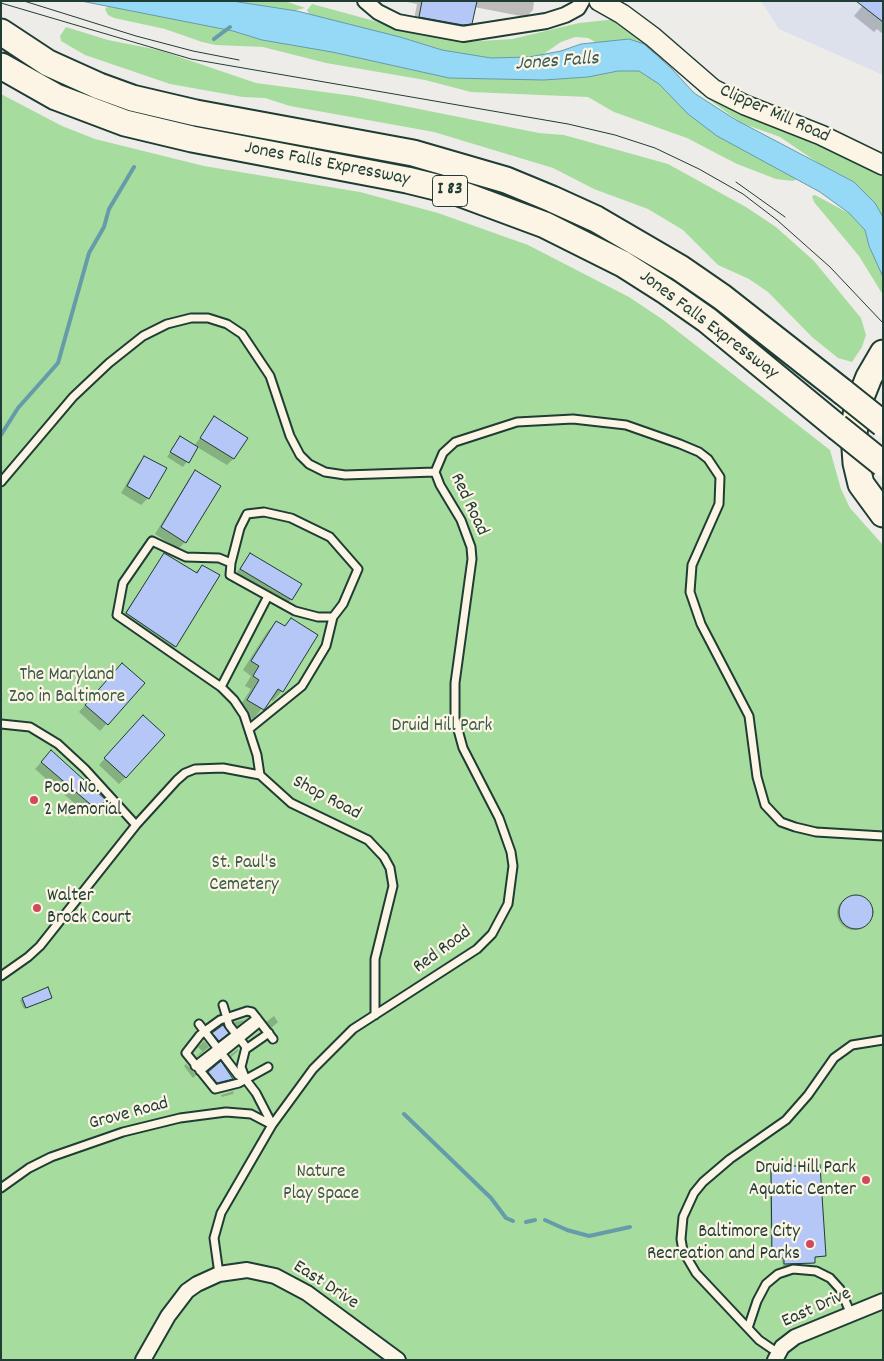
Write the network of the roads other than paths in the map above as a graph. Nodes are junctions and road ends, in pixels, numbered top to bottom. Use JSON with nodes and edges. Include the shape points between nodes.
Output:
{"nodes":[{"id":1,"x":365,"y":1,"type":"edge"},
{"id":2,"x":582,"y":1,"type":"edge"},
{"id":3,"x":599,"y":1,"type":"edge"},
{"id":4,"x":7,"y":37,"type":"edge"},
{"id":5,"x":1,"y":66,"type":"edge"},
{"id":6,"x":883,"y":165,"type":"edge"},
{"id":7,"x":883,"y":353,"type":"edge"},
{"id":8,"x":883,"y":424,"type":"edge"},
{"id":9,"x":883,"y":464,"type":"edge"},
{"id":10,"x":435,"y":472,"type":"junction"},
{"id":11,"x":1,"y":482,"type":"edge"},
{"id":12,"x":883,"y":514,"type":"edge"},
{"id":13,"x":231,"y":563,"type":"junction"},
{"id":14,"x":268,"y":596,"type":"junction"},
{"id":15,"x":333,"y":617,"type":"junction"},
{"id":16,"x":221,"y":688,"type":"junction"},
{"id":17,"x":1,"y":724,"type":"edge"},
{"id":18,"x":249,"y":729,"type":"junction"},
{"id":19,"x":260,"y":776,"type":"junction"},
{"id":20,"x":136,"y":825,"type":"junction"},
{"id":21,"x":883,"y":836,"type":"edge"},
{"id":22,"x":1,"y":976,"type":"edge"},
{"id":23,"x":223,"y":1005,"type":"dead end"},
{"id":24,"x":375,"y":1015,"type":"junction"},
{"id":25,"x":226,"y":1018,"type":"junction"},
{"id":26,"x":258,"y":1020,"type":"junction"},
{"id":27,"x":199,"y":1024,"type":"dead end"},
{"id":28,"x":205,"y":1031,"type":"junction"},
{"id":29,"x":238,"y":1036,"type":"junction"},
{"id":30,"x":883,"y":1040,"type":"edge"},
{"id":31,"x":246,"y":1049,"type":"junction"},
{"id":32,"x":220,"y":1051,"type":"junction"},
{"id":33,"x":268,"y":1067,"type":"dead end"},
{"id":34,"x":197,"y":1069,"type":"junction"},
{"id":35,"x":246,"y":1080,"type":"junction"},
{"id":36,"x":272,"y":1125,"type":"junction"},
{"id":37,"x":1,"y":1188,"type":"edge"},
{"id":38,"x":219,"y":1274,"type":"junction"},
{"id":39,"x":883,"y":1301,"type":"edge"},
{"id":40,"x":851,"y":1314,"type":"junction"},
{"id":41,"x":748,"y":1328,"type":"junction"},
{"id":42,"x":776,"y":1356,"type":"edge"},
{"id":43,"x":143,"y":1360,"type":"edge"},
{"id":44,"x":398,"y":1360,"type":"edge"}],
"edges":[{"from":1,"to":2,"type":"street","via":[[398,22],[463,34],[566,15],[578,8]]},
{"from":3,"to":6,"type":"street","name":"Clipper Mill Road","via":[[653,37],[714,89]]},
{"from":4,"to":8,"type":"highway","name":"Jones Falls Expressway","number":"I 83","bridge":true,"via":[[68,73],[132,98],[412,153],[506,180],[552,199],[596,219],[680,268],[722,297]]},
{"from":5,"to":9,"type":"highway","name":"Jones Falls Expressway","number":"I 83","bridge":true,"via":[[56,97],[125,123],[408,180],[456,192],[545,224],[623,264],[667,292],[714,326]]},
{"from":7,"to":12,"type":"highway","via":[[857,406],[854,434],[856,463],[862,484]]},
{"from":10,"to":11,"type":"lane","via":[[345,475],[326,472],[309,464],[290,436],[270,376],[247,341],[227,324],[208,318],[190,318],[167,324],[143,336],[109,363],[73,397]]},
{"from":10,"to":21,"type":"lane","name":"Red Road","via":[[443,453],[456,442],[517,422],[542,419],[600,420],[626,425],[680,444],[708,459],[720,477],[720,504],[692,565],[690,592],[701,624],[749,716],[757,777],[765,805],[781,822],[795,827],[816,832]]},
{"from":10,"to":24,"type":"lane","name":"Red Road","via":[[462,520],[471,546],[472,559],[455,683],[455,719],[471,766],[507,837],[513,866],[512,885],[502,918],[477,949]]},
{"from":13,"to":14,"type":"lane","via":[[230,575]]},
{"from":13,"to":15,"type":"lane","via":[[240,528],[248,514],[264,512],[291,518],[330,537],[358,569],[343,604]]},
{"from":13,"to":16,"type":"lane","via":[[219,558],[186,557],[152,541],[124,584],[117,615]]},
{"from":14,"to":15,"type":"lane","via":[[296,611]]},
{"from":14,"to":16,"type":"lane"},
{"from":15,"to":18,"type":"lane","via":[[326,646],[302,686]]},
{"from":16,"to":18,"type":"lane","via":[[244,715]]},
{"from":17,"to":20,"type":"lane","via":[[30,727],[58,744]]},
{"from":18,"to":19,"type":"lane"},
{"from":19,"to":20,"type":"lane","name":"Shop Road","via":[[223,768],[195,769],[185,773]]},
{"from":19,"to":24,"type":"lane","name":"Shop Road","via":[[291,803],[368,840],[390,868],[393,886],[375,959]]},
{"from":20,"to":22,"type":"lane","name":"Shop Road","via":[[40,946]]},
{"from":23,"to":25,"type":"lane"},
{"from":24,"to":36,"type":"lane","name":"Red Road","via":[[334,1046]]},
{"from":25,"to":26,"type":"lane","via":[[248,1011]]},
{"from":25,"to":28,"type":"lane"},
{"from":25,"to":29,"type":"lane"},
{"from":26,"to":29,"type":"lane"},
{"from":26,"to":31,"type":"lane","via":[[271,1036]]},
{"from":27,"to":28,"type":"lane"},
{"from":28,"to":32,"type":"lane"},
{"from":28,"to":34,"type":"lane","via":[[186,1053]]},
{"from":29,"to":31,"type":"lane"},
{"from":29,"to":32,"type":"lane"},
{"from":30,"to":41,"type":"lane","via":[[862,1042],[842,1051],[797,1109],[715,1171],[687,1205],[682,1216],[681,1239],[689,1262],[705,1284]]},
{"from":31,"to":35,"type":"lane","via":[[240,1067]]},
{"from":32,"to":34,"type":"lane"},
{"from":32,"to":35,"type":"lane","via":[[238,1075]]},
{"from":33,"to":35,"type":"lane"},
{"from":34,"to":35,"type":"lane","via":[[215,1089]]},
{"from":35,"to":36,"type":"lane"},
{"from":36,"to":37,"type":"lane","name":"Grove Road","via":[[259,1116],[241,1112],[180,1118],[123,1132],[51,1157]]},
{"from":36,"to":38,"type":"lane","name":"Red Road","via":[[216,1225],[214,1238]]},
{"from":38,"to":43,"type":"street","name":"East Drive","via":[[187,1291],[168,1316]]},
{"from":38,"to":44,"type":"street","name":"East Drive","via":[[247,1270],[284,1280],[325,1304]]},
{"from":39,"to":40,"type":"street","name":"East Drive"},
{"from":40,"to":41,"type":"lane","via":[[840,1289],[830,1278],[808,1269],[793,1269],[778,1274],[766,1284]]},
{"from":40,"to":42,"type":"street","name":"East Drive","via":[[795,1337]]},
{"from":41,"to":42,"type":"lane"}]}
